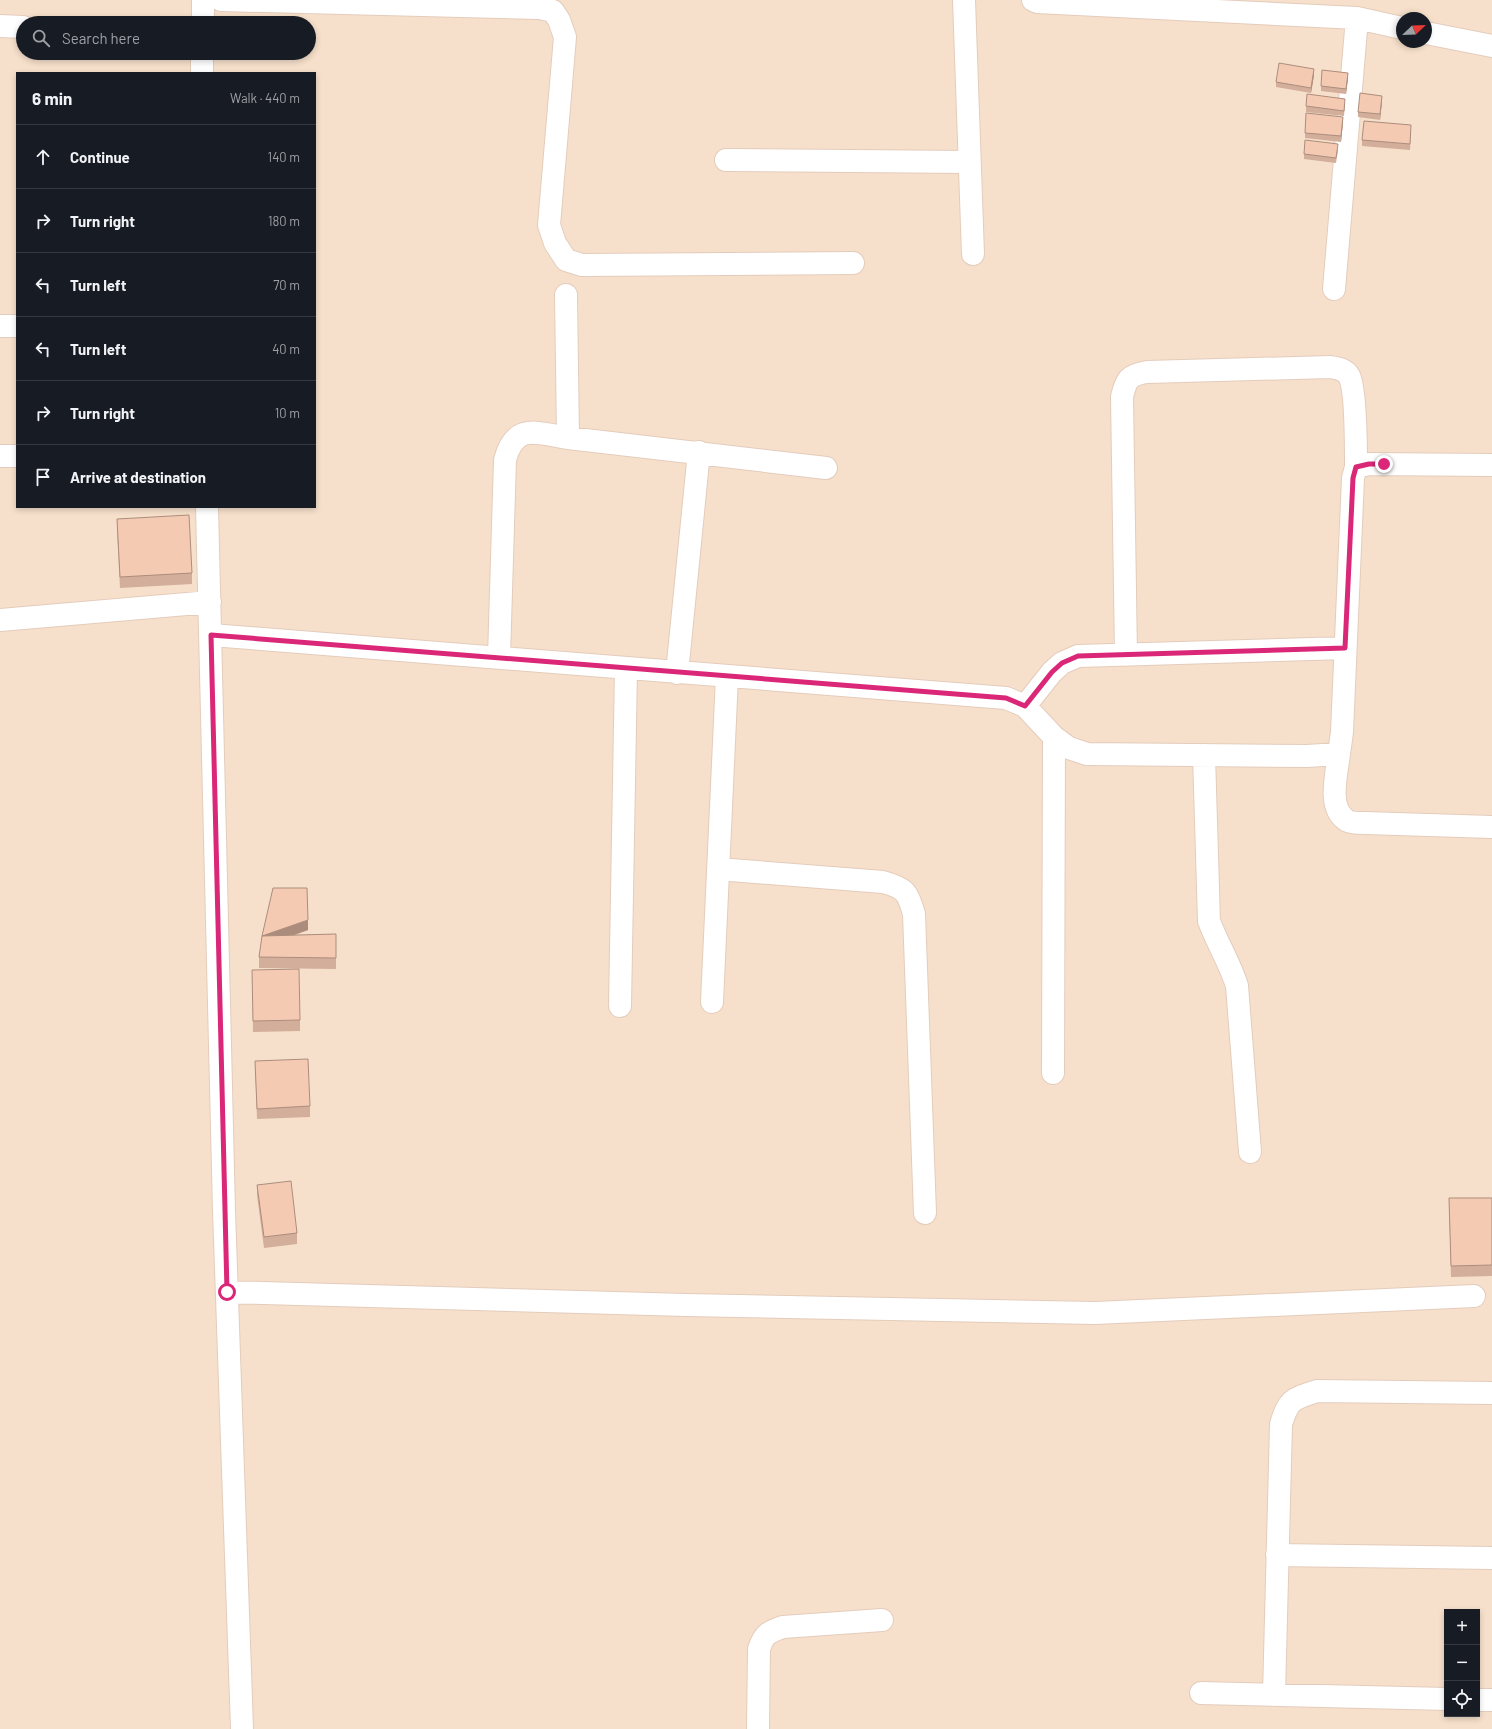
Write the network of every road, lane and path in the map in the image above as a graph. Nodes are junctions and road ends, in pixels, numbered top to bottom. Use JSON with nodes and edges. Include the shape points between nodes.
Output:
{"nodes":[{"id":1,"x":203,"y":0,"type":"edge"},
{"id":2,"x":221,"y":0,"type":"edge"},
{"id":3,"x":964,"y":0,"type":"edge"},
{"id":4,"x":1033,"y":0,"type":"edge"},
{"id":5,"x":387,"y":2,"type":"edge"},
{"id":6,"x":202,"y":16,"type":"edge"},
{"id":7,"x":1357,"y":18,"type":"junction"},
{"id":8,"x":0,"y":26,"type":"edge"},
{"id":9,"x":16,"y":27,"type":"edge"},
{"id":10,"x":1396,"y":27,"type":"edge"},
{"id":11,"x":1432,"y":34,"type":"edge"},
{"id":12,"x":1492,"y":46,"type":"edge"},
{"id":13,"x":202,"y":60,"type":"edge"},
{"id":14,"x":202,"y":72,"type":"edge"},
{"id":15,"x":726,"y":160,"type":"dead end"},
{"id":16,"x":969,"y":162,"type":"junction"},
{"id":17,"x":973,"y":254,"type":"dead end"},
{"id":18,"x":853,"y":263,"type":"dead end"},
{"id":19,"x":1334,"y":289,"type":"dead end"},
{"id":20,"x":566,"y":295,"type":"dead end"},
{"id":21,"x":0,"y":326,"type":"edge"},
{"id":22,"x":16,"y":326,"type":"edge"},
{"id":23,"x":568,"y":438,"type":"junction"},
{"id":24,"x":699,"y":452,"type":"junction"},
{"id":25,"x":0,"y":456,"type":"edge"},
{"id":26,"x":16,"y":456,"type":"edge"},
{"id":27,"x":1492,"y":465,"type":"edge"},
{"id":28,"x":1356,"y":467,"type":"junction"},
{"id":29,"x":826,"y":468,"type":"dead end"},
{"id":30,"x":207,"y":508,"type":"edge"},
{"id":31,"x":210,"y":602,"type":"junction"},
{"id":32,"x":0,"y":620,"type":"edge"},
{"id":33,"x":211,"y":635,"type":"junction"},
{"id":34,"x":1345,"y":648,"type":"junction"},
{"id":35,"x":1126,"y":655,"type":"junction"},
{"id":36,"x":499,"y":657,"type":"junction"},
{"id":37,"x":626,"y":669,"type":"junction"},
{"id":38,"x":677,"y":673,"type":"junction"},
{"id":39,"x":727,"y":677,"type":"junction"},
{"id":40,"x":1025,"y":706,"type":"junction"},
{"id":41,"x":1054,"y":738,"type":"junction"},
{"id":42,"x":1339,"y":754,"type":"junction"},
{"id":43,"x":1204,"y":755,"type":"junction"},
{"id":44,"x":1492,"y":827,"type":"edge"},
{"id":45,"x":718,"y":869,"type":"junction"},
{"id":46,"x":712,"y":1002,"type":"dead end"},
{"id":47,"x":620,"y":1006,"type":"dead end"},
{"id":48,"x":1053,"y":1073,"type":"dead end"},
{"id":49,"x":1250,"y":1152,"type":"dead end"},
{"id":50,"x":925,"y":1213,"type":"dead end"},
{"id":51,"x":227,"y":1292,"type":"junction"},
{"id":52,"x":1474,"y":1296,"type":"dead end"},
{"id":53,"x":1492,"y":1393,"type":"edge"},
{"id":54,"x":1277,"y":1555,"type":"junction"},
{"id":55,"x":1492,"y":1558,"type":"edge"},
{"id":56,"x":882,"y":1620,"type":"dead end"},
{"id":57,"x":1200,"y":1694,"type":"dead end"},
{"id":58,"x":1274,"y":1695,"type":"junction"},
{"id":59,"x":1444,"y":1699,"type":"edge"},
{"id":60,"x":1480,"y":1700,"type":"edge"},
{"id":61,"x":1492,"y":1700,"type":"edge"},
{"id":62,"x":242,"y":1729,"type":"edge"},
{"id":63,"x":758,"y":1729,"type":"edge"}],
"edges":[{"from":1,"to":6,"type":"street"},
{"from":2,"to":5,"type":"street"},
{"from":3,"to":16,"type":"street"},
{"from":4,"to":7,"type":"street"},
{"from":5,"to":18,"type":"street","via":[[540,8],[553,11],[565,37],[549,224],[555,243],[566,260],[582,265]]},
{"from":7,"to":10,"type":"street"},
{"from":7,"to":19,"type":"street"},
{"from":8,"to":9,"type":"street"},
{"from":11,"to":12,"type":"street"},
{"from":13,"to":14,"type":"street"},
{"from":15,"to":16,"type":"street"},
{"from":16,"to":17,"type":"street"},
{"from":20,"to":23,"type":"street"},
{"from":21,"to":22,"type":"street"},
{"from":23,"to":24,"type":"street"},
{"from":23,"to":36,"type":"street","via":[[532,432],[516,437],[509,446],[505,460]]},
{"from":24,"to":29,"type":"street"},
{"from":24,"to":38,"type":"street"},
{"from":25,"to":26,"type":"street"},
{"from":27,"to":28,"type":"street","via":[[1369,464]]},
{"from":28,"to":34,"type":"street","via":[[1353,478]]},
{"from":28,"to":35,"type":"street","via":[[1353,389],[1349,376],[1340,369],[1330,367],[1147,372],[1133,375],[1125,384],[1122,397]]},
{"from":30,"to":31,"type":"street"},
{"from":31,"to":32,"type":"street"},
{"from":31,"to":33,"type":"street"},
{"from":33,"to":36,"type":"street"},
{"from":33,"to":51,"type":"street"},
{"from":34,"to":35,"type":"street"},
{"from":34,"to":42,"type":"street"},
{"from":35,"to":40,"type":"street","via":[[1078,656],[1062,663]]},
{"from":36,"to":37,"type":"street"},
{"from":37,"to":38,"type":"street"},
{"from":37,"to":47,"type":"street"},
{"from":38,"to":39,"type":"street"},
{"from":39,"to":40,"type":"street","via":[[1006,698]]},
{"from":39,"to":45,"type":"street"},
{"from":40,"to":41,"type":"street"},
{"from":41,"to":43,"type":"street","via":[[1068,748],[1087,754]]},
{"from":41,"to":48,"type":"street"},
{"from":42,"to":43,"type":"street"},
{"from":42,"to":44,"type":"street","via":[[1334,797],[1338,812],[1347,821]]},
{"from":43,"to":49,"type":"street","via":[[1209,921],[1237,986]]},
{"from":45,"to":46,"type":"street"},
{"from":45,"to":50,"type":"street","via":[[883,882],[900,886],[910,899],[914,914]]},
{"from":51,"to":52,"type":"street","via":[[1095,1313]]},
{"from":51,"to":62,"type":"street"},
{"from":53,"to":54,"type":"street","via":[[1317,1391],[1298,1397],[1287,1406],[1281,1424]]},
{"from":54,"to":55,"type":"street"},
{"from":54,"to":58,"type":"street"},
{"from":56,"to":63,"type":"street","via":[[783,1627],[763,1637],[759,1649]]},
{"from":57,"to":58,"type":"street"},
{"from":58,"to":59,"type":"street"},
{"from":60,"to":61,"type":"street"}]}
